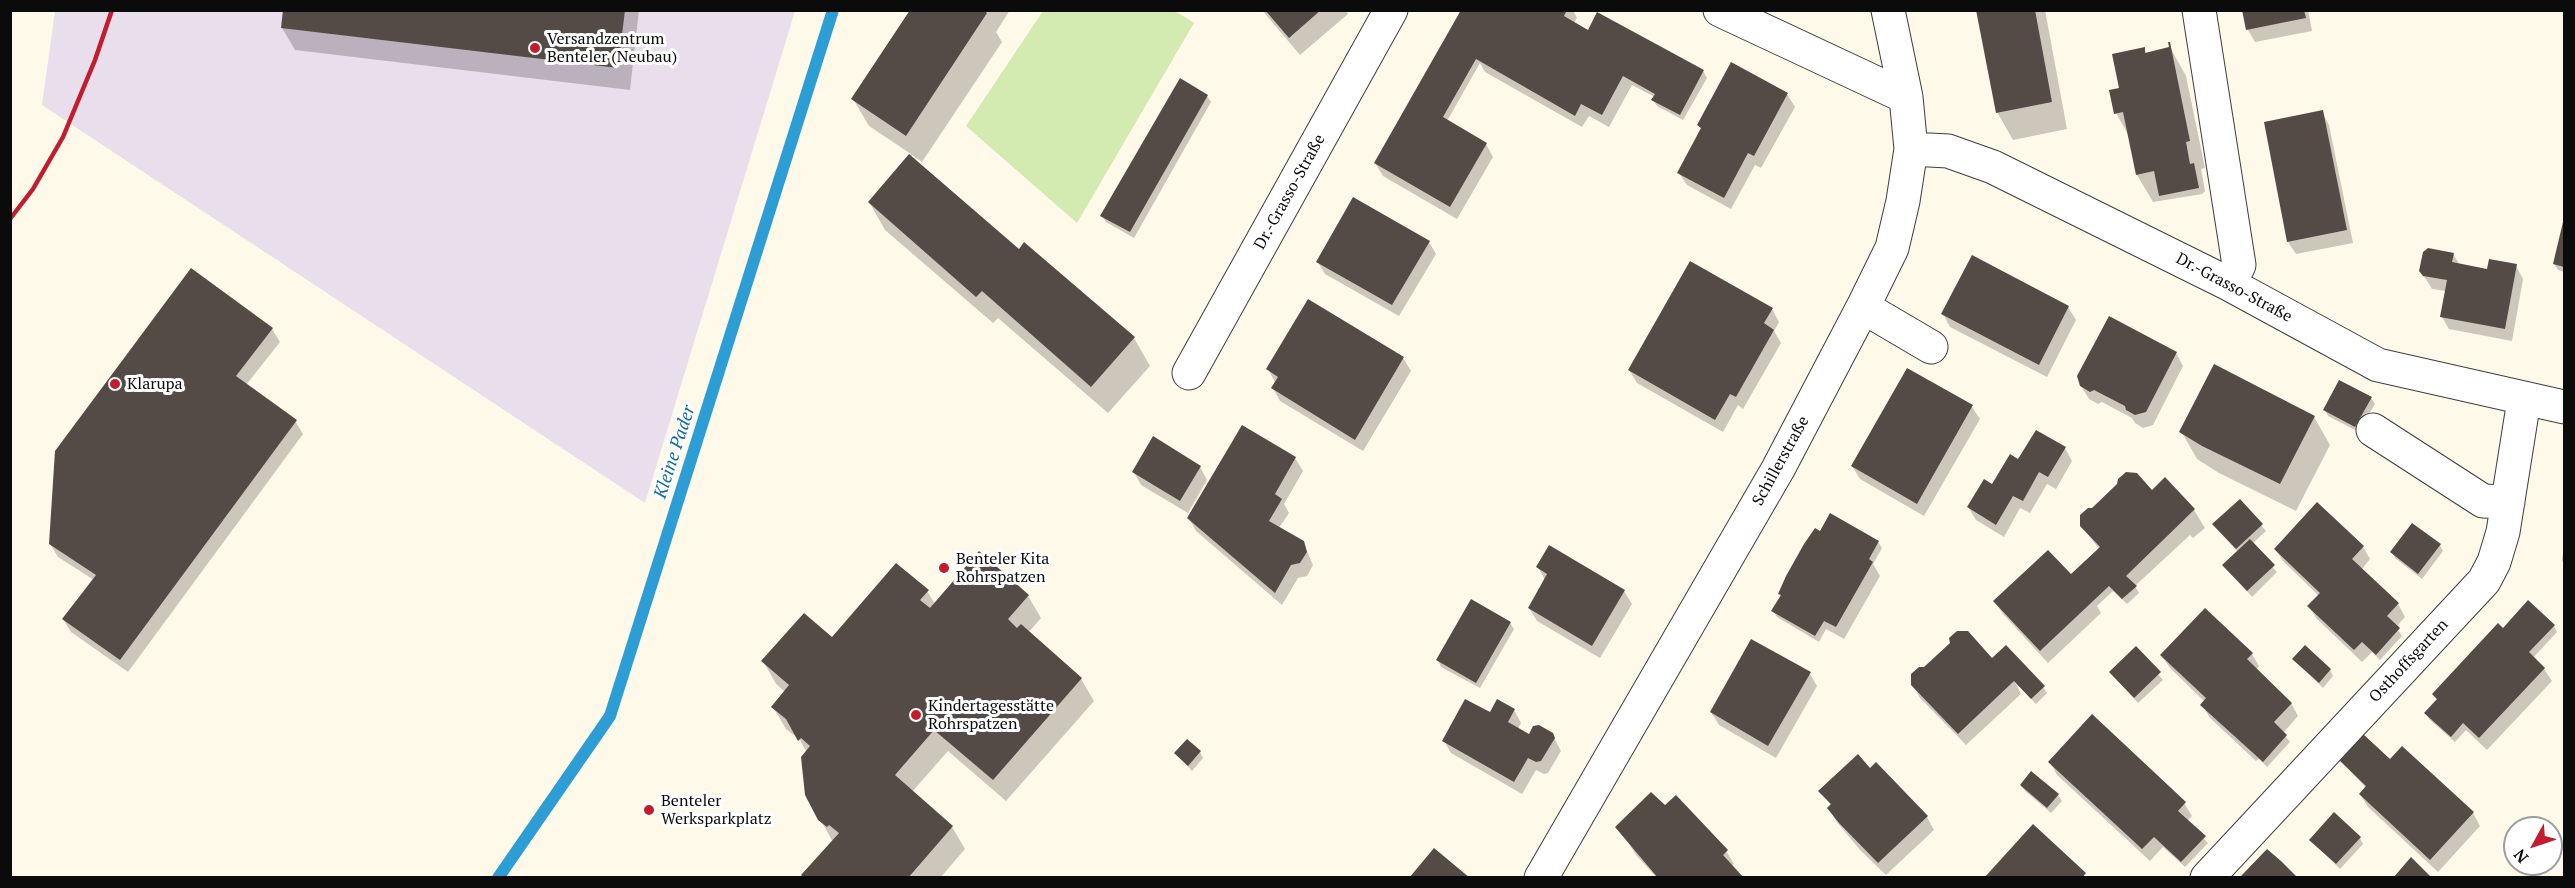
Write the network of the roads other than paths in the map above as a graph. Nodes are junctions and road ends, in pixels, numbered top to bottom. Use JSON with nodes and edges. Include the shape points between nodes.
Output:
{"nodes":[{"id":1,"x":1391,"y":10,"type":"edge"},
{"id":2,"x":1720,"y":10,"type":"edge"},
{"id":3,"x":1888,"y":10,"type":"edge"},
{"id":4,"x":2199,"y":10,"type":"edge"},
{"id":5,"x":1906,"y":97,"type":"junction"},
{"id":6,"x":1911,"y":149,"type":"junction"},
{"id":7,"x":2229,"y":284,"type":"junction"},
{"id":8,"x":1863,"y":307,"type":"junction"},
{"id":9,"x":1931,"y":347,"type":"dead end"},
{"id":10,"x":1189,"y":373,"type":"dead end"},
{"id":11,"x":2524,"y":399,"type":"junction"},
{"id":12,"x":2565,"y":407,"type":"edge"},
{"id":13,"x":2373,"y":430,"type":"dead end"},
{"id":14,"x":2508,"y":502,"type":"junction"},
{"id":15,"x":1549,"y":874,"type":"edge"},
{"id":16,"x":2207,"y":878,"type":"edge"}],
"edges":[{"from":1,"to":10,"type":"street","name":"Dr.-Grasso-Straße"},
{"from":2,"to":5,"type":"street"},
{"from":3,"to":5,"type":"street","name":"Schillerstraße"},
{"from":4,"to":7,"type":"street","via":[[2239,265]]},
{"from":5,"to":6,"type":"street","name":"Schillerstraße"},
{"from":6,"to":7,"type":"street","name":"Dr.-Grasso-Straße","via":[[1948,151],[1993,167]]},
{"from":6,"to":8,"type":"street","name":"Schillerstraße","via":[[1892,248]]},
{"from":7,"to":11,"type":"street","name":"Dr.-Grasso-Straße","via":[[2378,365]]},
{"from":8,"to":9,"type":"street"},
{"from":8,"to":15,"type":"street","name":"Schillerstraße","via":[[1778,469]]},
{"from":11,"to":12,"type":"street","name":"Dr.-Grasso-Straße"},
{"from":11,"to":14,"type":"street","name":"Osthoffsgarten"},
{"from":13,"to":14,"type":"street","via":[[2483,501]]},
{"from":14,"to":16,"type":"street","name":"Osthoffsgarten","via":[[2494,562],[2484,581]]}]}
